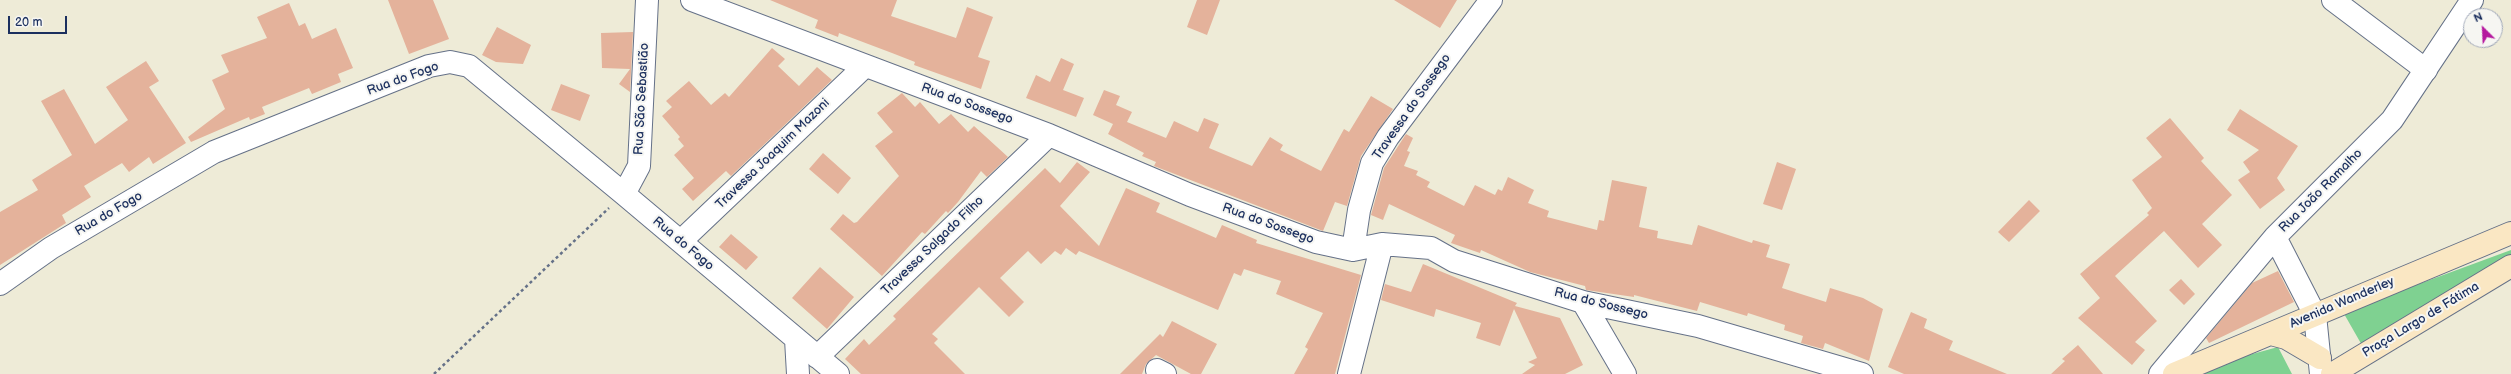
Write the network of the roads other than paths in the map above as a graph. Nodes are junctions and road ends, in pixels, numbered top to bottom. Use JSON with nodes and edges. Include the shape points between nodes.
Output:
{"nodes":[{"id":1,"x":647,"y":0,"type":"edge"},
{"id":2,"x":692,"y":0,"type":"edge"},
{"id":3,"x":1491,"y":0,"type":"edge"},
{"id":4,"x":2333,"y":0,"type":"edge"},
{"id":5,"x":2472,"y":0,"type":"edge"},
{"id":6,"x":865,"y":66,"type":"junction"},
{"id":7,"x":2426,"y":70,"type":"junction"},
{"id":8,"x":1049,"y":135,"type":"junction"},
{"id":9,"x":624,"y":194,"type":"junction"},
{"id":10,"x":2511,"y":232,"type":"edge"},
{"id":11,"x":2275,"y":237,"type":"junction"},
{"id":12,"x":681,"y":241,"type":"junction"},
{"id":13,"x":1382,"y":244,"type":"junction"},
{"id":14,"x":1353,"y":250,"type":"junction"},
{"id":15,"x":2511,"y":266,"type":"edge"},
{"id":16,"x":0,"y":284,"type":"edge"},
{"id":17,"x":1583,"y":302,"type":"junction"},
{"id":18,"x":2315,"y":314,"type":"junction"},
{"id":19,"x":2271,"y":334,"type":"junction"},
{"id":20,"x":796,"y":339,"type":"junction"},
{"id":21,"x":817,"y":357,"type":"junction"},
{"id":22,"x":2324,"y":369,"type":"edge"},
{"id":23,"x":798,"y":374,"type":"edge"},
{"id":24,"x":838,"y":374,"type":"edge"},
{"id":25,"x":1349,"y":374,"type":"edge"},
{"id":26,"x":1625,"y":374,"type":"edge"},
{"id":27,"x":1862,"y":374,"type":"edge"},
{"id":28,"x":2160,"y":374,"type":"edge"},
{"id":29,"x":2174,"y":374,"type":"edge"}],
"edges":[{"from":1,"to":9,"type":"street","name":"Rua São Sebastião","via":[[639,166]]},
{"from":2,"to":6,"type":"street","name":"Rua do Sossego"},
{"from":3,"to":14,"type":"street","name":"Travessa do Sossego","via":[[1388,137],[1372,164],[1359,210]]},
{"from":4,"to":7,"type":"street"},
{"from":5,"to":7,"type":"street","name":"Rua João Ramalho"},
{"from":6,"to":8,"type":"street","name":"Rua do Sossego"},
{"from":6,"to":12,"type":"street","name":"Travessa Joaquim Mazoni"},
{"from":7,"to":11,"type":"street","name":"Rua João Ramalho","via":[[2392,120]]},
{"from":8,"to":14,"type":"street","name":"Rua do Sossego","via":[[1197,198],[1316,242]]},
{"from":8,"to":21,"type":"street","name":"Travessa Salgado Filho"},
{"from":9,"to":12,"type":"street","name":"Rua do Fogo"},
{"from":9,"to":16,"type":"street","name":"Rua do Fogo","via":[[469,66],[450,62],[429,66],[214,152],[51,248]]},
{"from":10,"to":18,"type":"main road","name":"Avenida Wanderley"},
{"from":11,"to":18,"type":"street"},
{"from":11,"to":28,"type":"street","name":"Rua João Ramalho"},
{"from":12,"to":20,"type":"street","name":"Rua do Fogo"},
{"from":13,"to":14,"type":"street","name":"Rua do Sossego"},
{"from":13,"to":17,"type":"street","name":"Rua do Sossego","via":[[1430,248],[1454,261]]},
{"from":13,"to":25,"type":"street"},
{"from":15,"to":22,"type":"main road","name":"Praça Largo de Fátima"},
{"from":17,"to":26,"type":"street"},
{"from":17,"to":27,"type":"street","name":"Rua do Sossego","via":[[1698,326]]},
{"from":18,"to":19,"type":"main road","name":"Avenida Wanderley"},
{"from":18,"to":22,"type":"street"},
{"from":19,"to":22,"type":"main road","via":[[2286,338]]},
{"from":19,"to":29,"type":"main road","name":"Avenida Wanderley"},
{"from":20,"to":21,"type":"street","name":"Rua do Fogo"},
{"from":20,"to":23,"type":"street"},
{"from":21,"to":24,"type":"street","name":"Rua do Fogo"}]}
